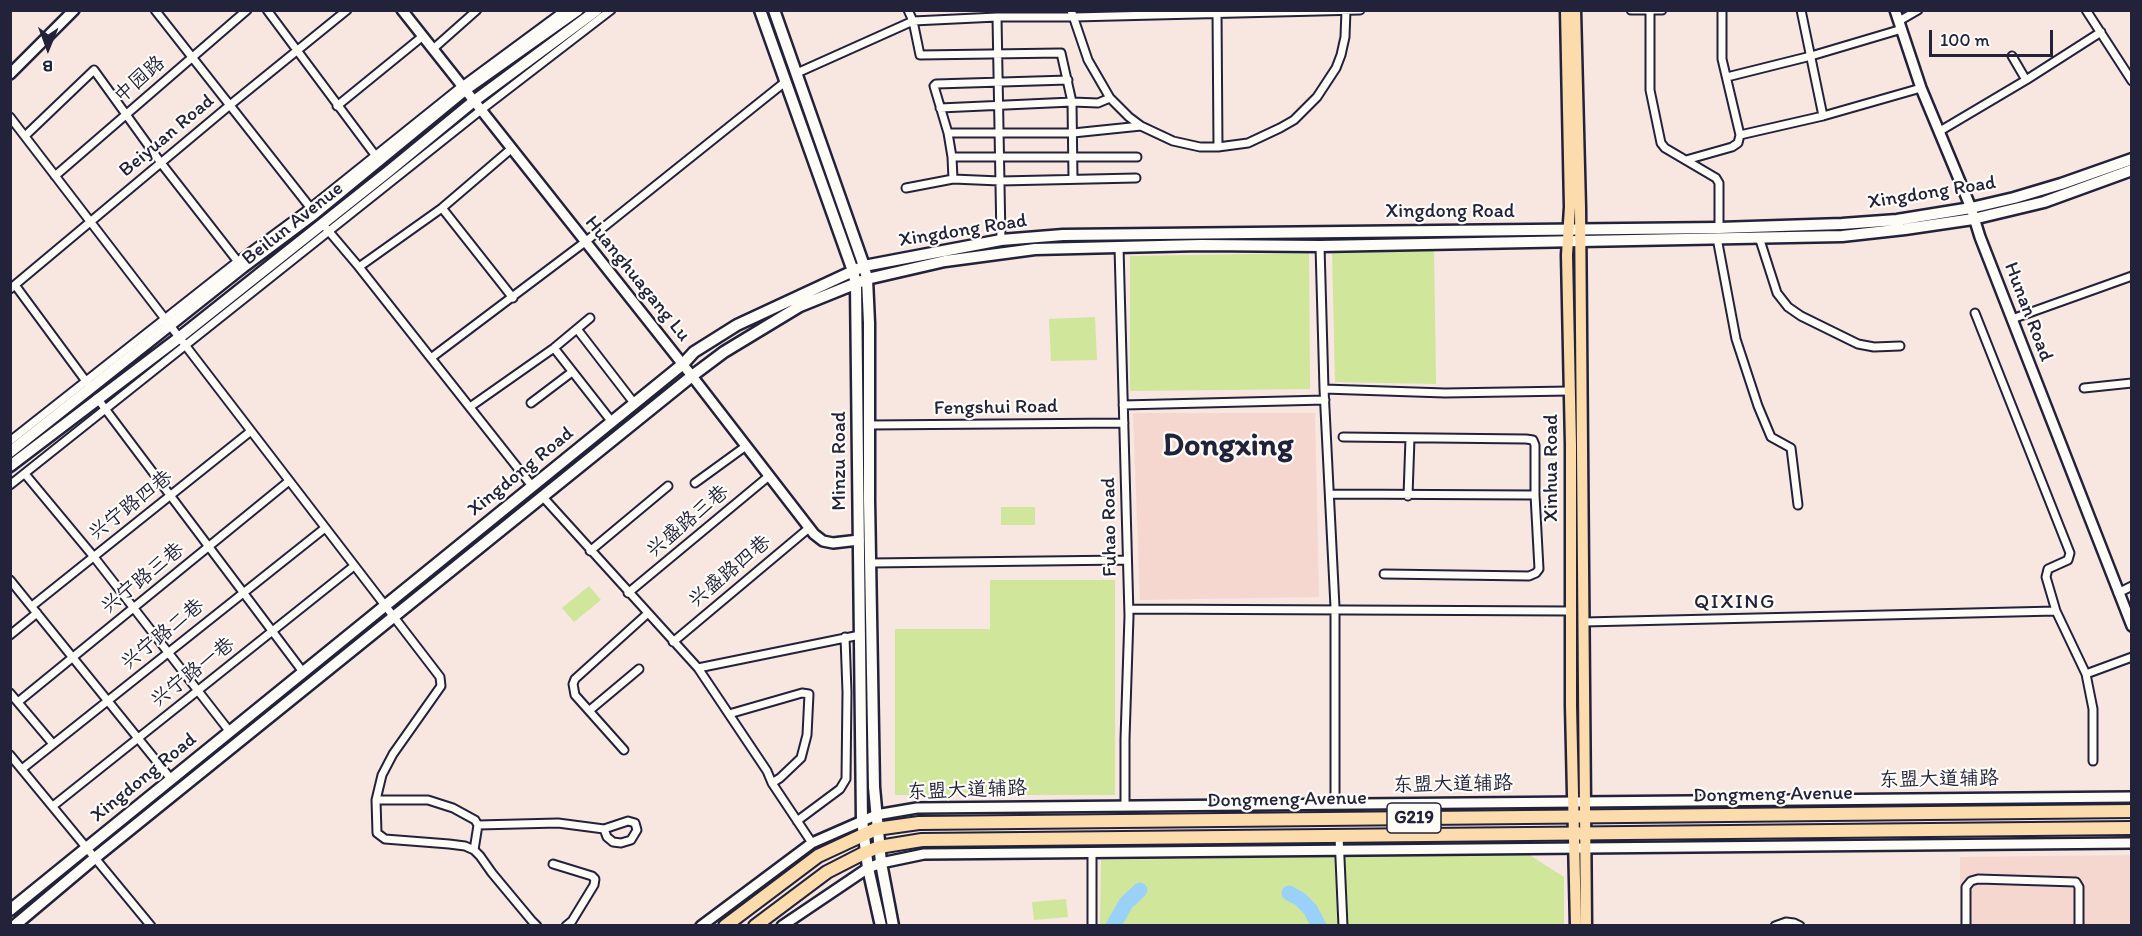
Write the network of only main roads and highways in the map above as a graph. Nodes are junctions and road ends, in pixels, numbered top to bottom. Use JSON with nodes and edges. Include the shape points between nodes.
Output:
{"nodes":[{"id":1,"x":597,"y":10,"type":"edge"},
{"id":2,"x":760,"y":10,"type":"edge"},
{"id":3,"x":774,"y":10,"type":"edge"},
{"id":4,"x":1566,"y":10,"type":"edge"},
{"id":5,"x":1575,"y":10,"type":"edge"},
{"id":6,"x":573,"y":11,"type":"edge"},
{"id":7,"x":2132,"y":159,"type":"edge"},
{"id":8,"x":2132,"y":170,"type":"edge"},
{"id":9,"x":1972,"y":213,"type":"junction"},
{"id":10,"x":1574,"y":229,"type":"junction"},
{"id":11,"x":1718,"y":233,"type":"junction"},
{"id":12,"x":1574,"y":241,"type":"junction"},
{"id":13,"x":864,"y":266,"type":"junction"},
{"id":14,"x":853,"y":271,"type":"junction"},
{"id":15,"x":867,"y":279,"type":"junction"},
{"id":16,"x":856,"y":284,"type":"junction"},
{"id":17,"x":10,"y":452,"type":"edge"},
{"id":18,"x":10,"y":466,"type":"edge"},
{"id":19,"x":1579,"y":802,"type":"junction"},
{"id":20,"x":2132,"y":811,"type":"edge"},
{"id":21,"x":1579,"y":816,"type":"junction"},
{"id":22,"x":2132,"y":828,"type":"edge"},
{"id":23,"x":876,"y":829,"type":"junction"},
{"id":24,"x":863,"y":834,"type":"junction"},
{"id":25,"x":1579,"y":834,"type":"junction"},
{"id":26,"x":879,"y":847,"type":"junction"},
{"id":27,"x":1580,"y":848,"type":"junction"},
{"id":28,"x":866,"y":852,"type":"junction"},
{"id":29,"x":10,"y":910,"type":"edge"},
{"id":30,"x":14,"y":926,"type":"edge"},
{"id":31,"x":725,"y":926,"type":"edge"},
{"id":32,"x":755,"y":926,"type":"edge"},
{"id":33,"x":881,"y":926,"type":"edge"},
{"id":34,"x":893,"y":926,"type":"edge"},
{"id":35,"x":1576,"y":926,"type":"edge"},
{"id":36,"x":1586,"y":926,"type":"edge"}],
"edges":[{"from":1,"to":18,"type":"main road","name":"Beilun Avenue","via":[[183,341],[98,398]]},
{"from":2,"to":14,"type":"main road","name":"Minzu Road"},
{"from":3,"to":13,"type":"main road","name":"Minzu Road"},
{"from":4,"to":10,"type":"main road","name":"Xinhua Road","via":[[1570,207]]},
{"from":5,"to":10,"type":"main road","name":"Xinhua Road"},
{"from":6,"to":17,"type":"main road","name":"Beilun Avenue","via":[[464,88],[89,384]]},
{"from":7,"to":9,"type":"main road","name":"Xingdong Road"},
{"from":8,"to":9,"type":"main road","name":"Xingdong Road","via":[[2044,202]]},
{"from":9,"to":11,"type":"main road","name":"Xingdong Road"},
{"from":9,"to":11,"type":"main road","name":"Xingdong Road","via":[[1842,236]]},
{"from":10,"to":11,"type":"main road","name":"Xingdong Road"},
{"from":10,"to":12,"type":"main road","name":"Xinhua Road"},
{"from":10,"to":13,"type":"main road","name":"Xingdong Road","via":[[1063,235],[1001,240]]},
{"from":11,"to":12,"type":"main road","name":"Xingdong Road"},
{"from":12,"to":15,"type":"main road","name":"Xingdong Road","via":[[1035,249],[945,261]]},
{"from":12,"to":19,"type":"main road","name":"Xinhua Road","via":[[1584,622]]},
{"from":12,"to":19,"type":"main road","name":"Xinhua Road","via":[[1570,611]]},
{"from":13,"to":14,"type":"main road","name":"Xingdong Road"},
{"from":13,"to":15,"type":"main road","name":"Minzu Road"},
{"from":14,"to":16,"type":"main road","name":"Minzu Road"},
{"from":14,"to":29,"type":"main road","name":"Xingdong Road","via":[[737,325],[694,352]]},
{"from":15,"to":16,"type":"main road","name":"Xingdong Road"},
{"from":15,"to":23,"type":"main road","name":"Minzu Road"},
{"from":16,"to":24,"type":"main road","name":"Minzu Road"},
{"from":16,"to":30,"type":"main road","name":"Xingdong Road","via":[[800,306],[692,376]]},
{"from":19,"to":21,"type":"main road","name":"Xinhua Road"},
{"from":20,"to":21,"type":"highway","name":"Dongmeng Avenue","number":"G219"},
{"from":21,"to":23,"type":"highway","name":"Dongmeng Avenue","number":"G219","via":[[919,823]]},
{"from":21,"to":25,"type":"main road","name":"Xinhua Road"},
{"from":22,"to":25,"type":"highway","name":"Dongmeng Avenue","number":"G219"},
{"from":23,"to":24,"type":"highway","name":"Dongmeng Avenue","number":"G219"},
{"from":23,"to":26,"type":"main road","name":"Minzu Road"},
{"from":24,"to":28,"type":"main road","name":"Minzu Road"},
{"from":24,"to":31,"type":"highway","name":"Dongmeng Avenue","number":"G219","via":[[818,856]]},
{"from":25,"to":26,"type":"highway","name":"Dongmeng Avenue","number":"G219","via":[[922,840]]},
{"from":25,"to":27,"type":"main road","name":"Xinhua Road"},
{"from":26,"to":28,"type":"highway","name":"Dongmeng Avenue","number":"G219"},
{"from":26,"to":34,"type":"main road","name":"Minzu Road"},
{"from":27,"to":35,"type":"main road","name":"Xinhua Road"},
{"from":27,"to":36,"type":"main road","name":"Xinhua Road"},
{"from":28,"to":32,"type":"highway","name":"Dongmeng Avenue","number":"G219","via":[[827,872]]},
{"from":28,"to":33,"type":"main road","name":"Minzu Road"}]}
